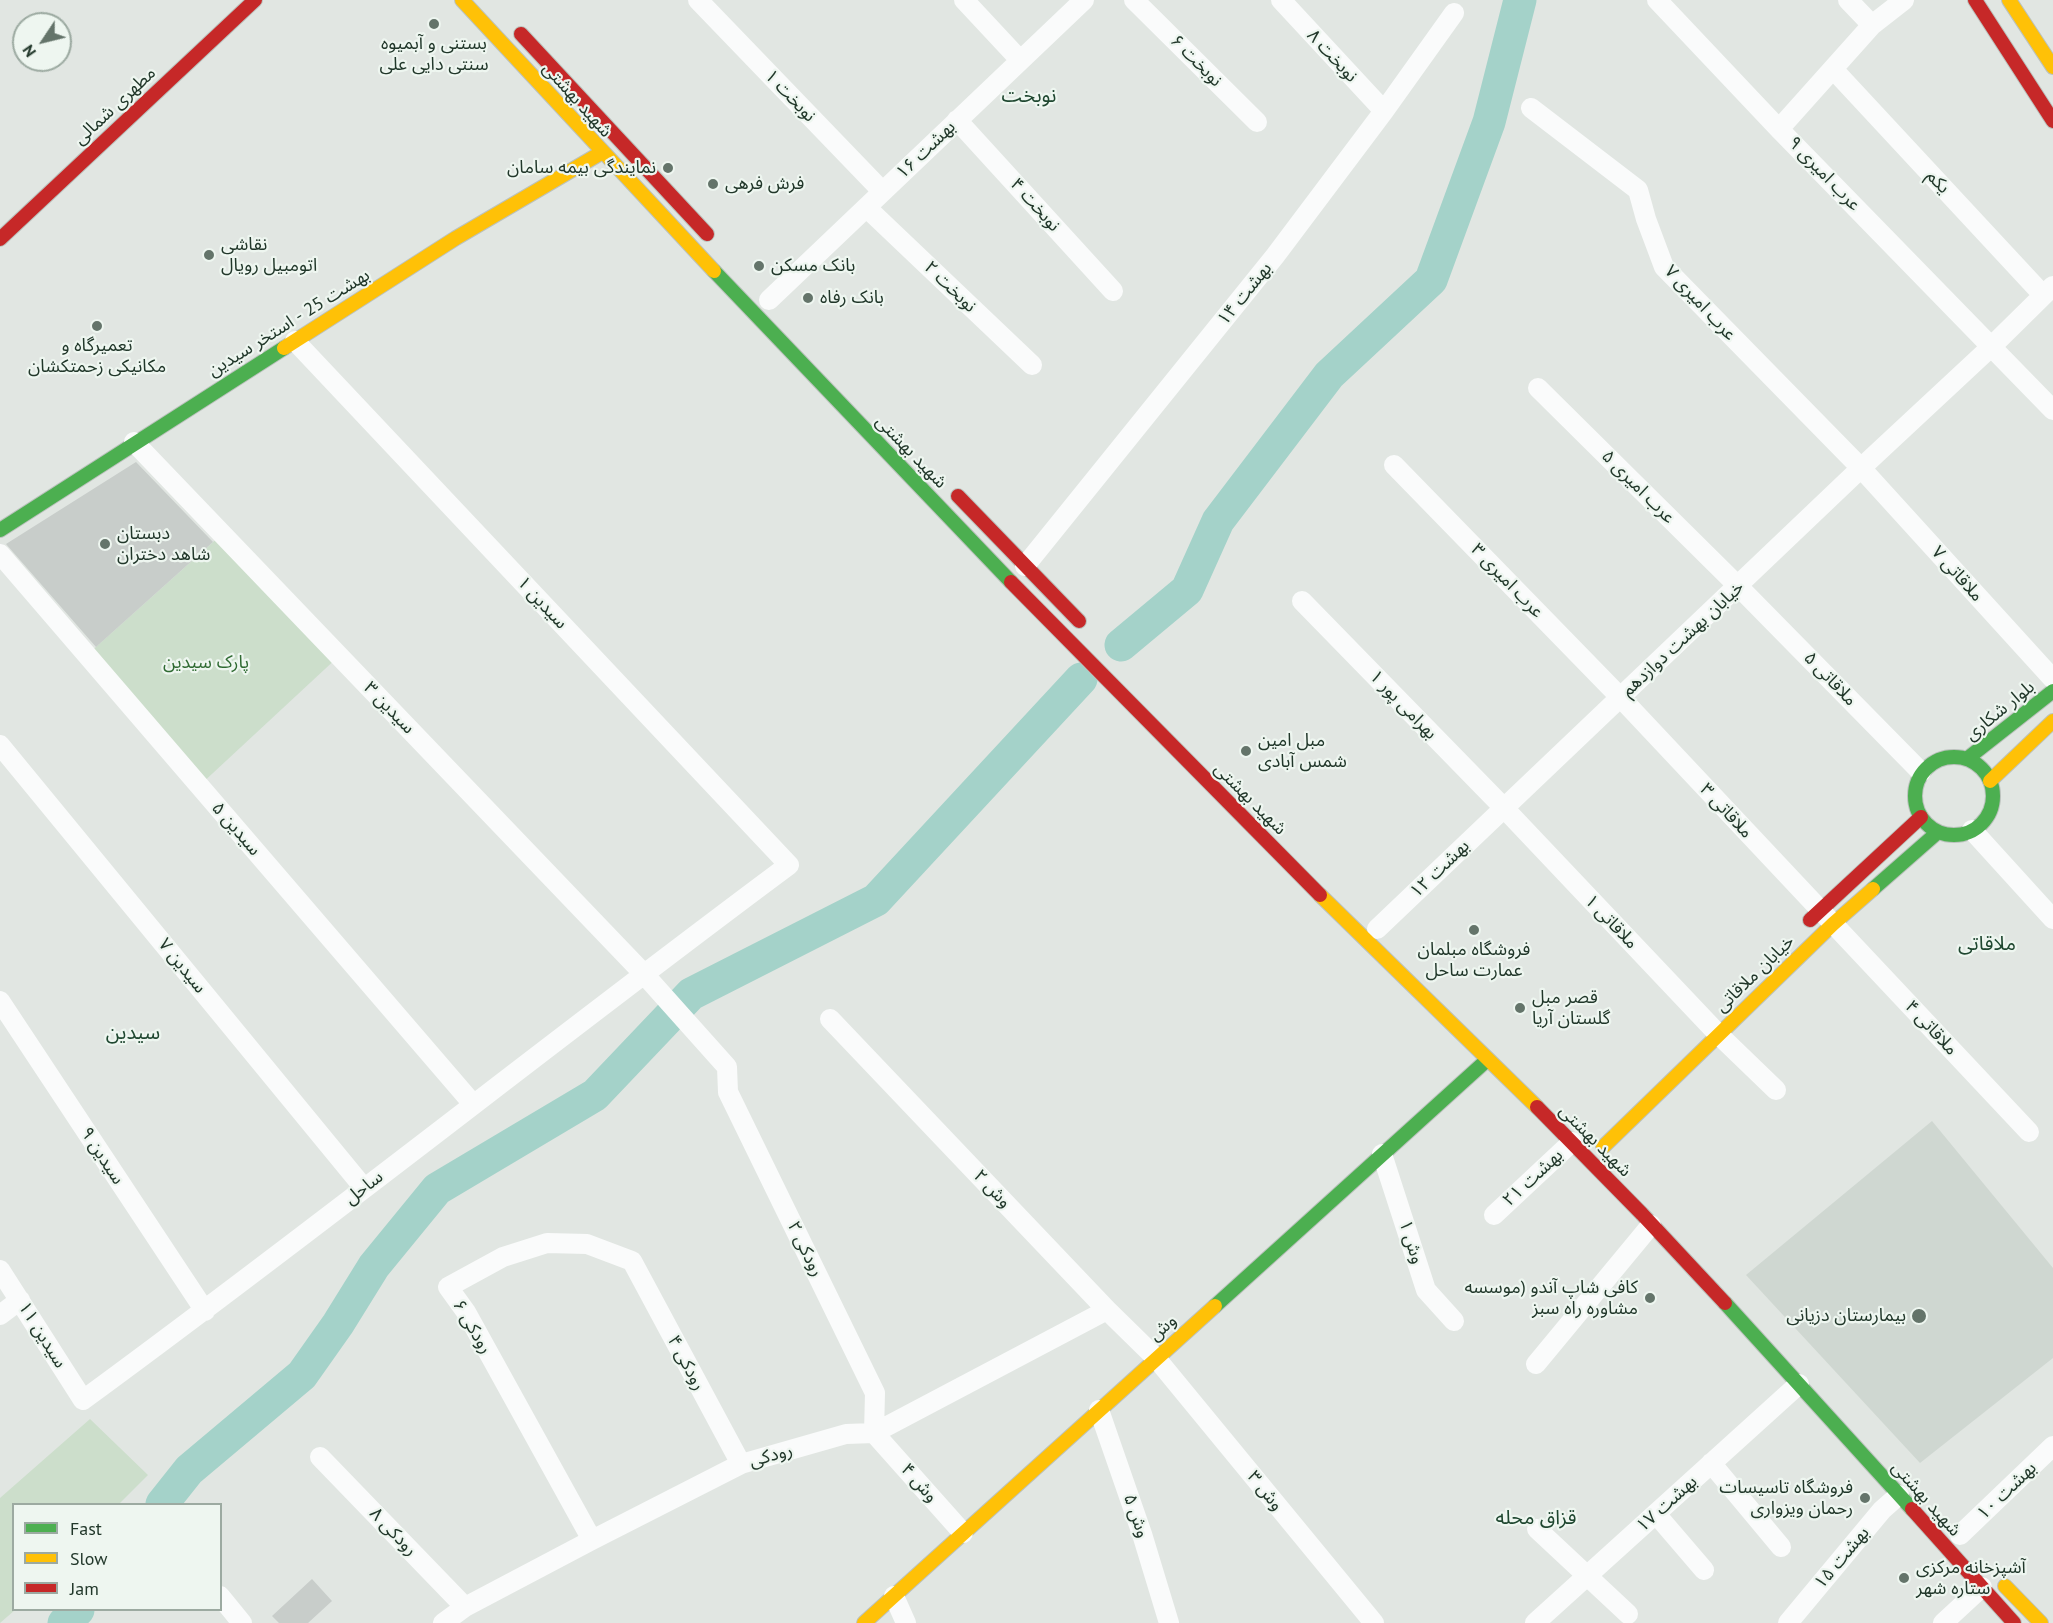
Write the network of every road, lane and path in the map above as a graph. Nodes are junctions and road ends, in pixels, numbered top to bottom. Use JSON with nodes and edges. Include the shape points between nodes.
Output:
{"nodes":[{"id":1,"x":255,"y":0,"type":"edge"},
{"id":2,"x":462,"y":0,"type":"edge"},
{"id":3,"x":698,"y":0,"type":"edge"},
{"id":4,"x":964,"y":0,"type":"edge"},
{"id":5,"x":1084,"y":0,"type":"edge"},
{"id":6,"x":1134,"y":0,"type":"edge"},
{"id":7,"x":1281,"y":0,"type":"edge"},
{"id":8,"x":1657,"y":0,"type":"edge"},
{"id":9,"x":1848,"y":0,"type":"edge"},
{"id":10,"x":1904,"y":0,"type":"edge"},
{"id":11,"x":1975,"y":0,"type":"edge"},
{"id":12,"x":2009,"y":0,"type":"edge"},
{"id":13,"x":1454,"y":13,"type":"dead end"},
{"id":14,"x":1872,"y":25,"type":"junction"},
{"id":15,"x":513,"y":26,"type":"dead end"},
{"id":16,"x":1020,"y":60,"type":"junction"},
{"id":17,"x":2053,"y":67,"type":"edge"},
{"id":18,"x":1833,"y":69,"type":"junction"},
{"id":19,"x":1531,"y":108,"type":"dead end"},
{"id":20,"x":1384,"y":111,"type":"junction"},
{"id":21,"x":957,"y":120,"type":"junction"},
{"id":22,"x":2053,"y":121,"type":"edge"},
{"id":23,"x":1257,"y":122,"type":"dead end"},
{"id":24,"x":1779,"y":129,"type":"junction"},
{"id":25,"x":601,"y":153,"type":"junction"},
{"id":26,"x":882,"y":191,"type":"junction"},
{"id":27,"x":867,"y":208,"type":"junction"},
{"id":28,"x":0,"y":239,"type":"edge"},
{"id":29,"x":713,"y":240,"type":"dead end"},
{"id":30,"x":2048,"y":290,"type":"edge"},
{"id":31,"x":1113,"y":291,"type":"dead end"},
{"id":32,"x":769,"y":300,"type":"dead end"},
{"id":33,"x":296,"y":341,"type":"junction"},
{"id":34,"x":1992,"y":346,"type":"junction"},
{"id":35,"x":1032,"y":365,"type":"dead end"},
{"id":36,"x":1538,"y":388,"type":"dead end"},
{"id":37,"x":2053,"y":410,"type":"edge"},
{"id":38,"x":134,"y":442,"type":"junction"},
{"id":39,"x":1394,"y":465,"type":"dead end"},
{"id":40,"x":1861,"y":468,"type":"junction"},
{"id":41,"x":951,"y":489,"type":"dead end"},
{"id":42,"x":0,"y":530,"type":"edge"},
{"id":43,"x":0,"y":554,"type":"edge"},
{"id":44,"x":1025,"y":566,"type":"junction"},
{"id":45,"x":1738,"y":586,"type":"junction"},
{"id":46,"x":1302,"y":601,"type":"dead end"},
{"id":47,"x":1091,"y":634,"type":"dead end"},
{"id":48,"x":2053,"y":679,"type":"edge"},
{"id":49,"x":2053,"y":691,"type":"edge"},
{"id":50,"x":1620,"y":697,"type":"junction"},
{"id":51,"x":2053,"y":721,"type":"edge"},
{"id":52,"x":0,"y":745,"type":"edge"},
{"id":53,"x":1968,"y":758,"type":"junction"},
{"id":54,"x":1921,"y":772,"type":"junction"},
{"id":55,"x":1990,"y":781,"type":"junction"},
{"id":56,"x":1504,"y":808,"type":"junction"},
{"id":57,"x":1921,"y":817,"type":"junction"},
{"id":58,"x":1972,"y":830,"type":"junction"},
{"id":59,"x":1938,"y":832,"type":"junction"},
{"id":60,"x":789,"y":865,"type":"joint"},
{"id":61,"x":1826,"y":917,"type":"junction"},
{"id":62,"x":2053,"y":919,"type":"edge"},
{"id":63,"x":1804,"y":927,"type":"dead end"},
{"id":64,"x":1377,"y":929,"type":"dead end"},
{"id":65,"x":643,"y":973,"type":"junction"},
{"id":66,"x":0,"y":1001,"type":"edge"},
{"id":67,"x":830,"y":1019,"type":"dead end"},
{"id":68,"x":1710,"y":1026,"type":"junction"},
{"id":69,"x":1487,"y":1060,"type":"junction"},
{"id":70,"x":728,"y":1067,"type":"joint"},
{"id":71,"x":1776,"y":1090,"type":"dead end"},
{"id":72,"x":473,"y":1104,"type":"junction"},
{"id":73,"x":2029,"y":1132,"type":"dead end"},
{"id":74,"x":1582,"y":1143,"type":"junction"},
{"id":75,"x":1607,"y":1152,"type":"junction"},
{"id":76,"x":1382,"y":1154,"type":"junction"},
{"id":77,"x":1590,"y":1160,"type":"junction"},
{"id":78,"x":364,"y":1188,"type":"junction"},
{"id":79,"x":1494,"y":1215,"type":"dead end"},
{"id":80,"x":1651,"y":1225,"type":"junction"},
{"id":81,"x":632,"y":1261,"type":"joint"},
{"id":82,"x":0,"y":1269,"type":"edge"},
{"id":83,"x":20,"y":1300,"type":"junction"},
{"id":84,"x":1107,"y":1310,"type":"junction"},
{"id":85,"x":204,"y":1311,"type":"junction"},
{"id":86,"x":0,"y":1315,"type":"edge"},
{"id":87,"x":1454,"y":1322,"type":"dead end"},
{"id":88,"x":1156,"y":1358,"type":"junction"},
{"id":89,"x":1536,"y":1364,"type":"dead end"},
{"id":90,"x":1798,"y":1384,"type":"junction"},
{"id":91,"x":83,"y":1400,"type":"joint"},
{"id":92,"x":1099,"y":1410,"type":"junction"},
{"id":93,"x":874,"y":1433,"type":"junction"},
{"id":94,"x":2053,"y":1446,"type":"edge"},
{"id":95,"x":320,"y":1457,"type":"dead end"},
{"id":96,"x":1711,"y":1463,"type":"junction"},
{"id":97,"x":741,"y":1464,"type":"junction"},
{"id":98,"x":1899,"y":1495,"type":"junction"},
{"id":99,"x":1656,"y":1514,"type":"junction"},
{"id":100,"x":1537,"y":1529,"type":"dead end"},
{"id":101,"x":963,"y":1533,"type":"junction"},
{"id":102,"x":1960,"y":1536,"type":"dead end"},
{"id":103,"x":592,"y":1539,"type":"junction"},
{"id":104,"x":1780,"y":1547,"type":"dead end"},
{"id":105,"x":1704,"y":1570,"type":"dead end"},
{"id":106,"x":1587,"y":1576,"type":"junction"},
{"id":107,"x":1991,"y":1583,"type":"junction"},
{"id":108,"x":894,"y":1596,"type":"junction"},
{"id":109,"x":222,"y":1598,"type":"edge"},
{"id":110,"x":465,"y":1607,"type":"junction"},
{"id":111,"x":1628,"y":1614,"type":"dead end"},
{"id":112,"x":242,"y":1623,"type":"edge"},
{"id":113,"x":443,"y":1623,"type":"edge"},
{"id":114,"x":864,"y":1623,"type":"edge"},
{"id":115,"x":906,"y":1623,"type":"edge"},
{"id":116,"x":1169,"y":1623,"type":"edge"},
{"id":117,"x":1374,"y":1623,"type":"edge"},
{"id":118,"x":1535,"y":1623,"type":"edge"},
{"id":119,"x":1788,"y":1623,"type":"edge"},
{"id":120,"x":1943,"y":1623,"type":"edge"},
{"id":121,"x":2014,"y":1623,"type":"edge"},
{"id":122,"x":2040,"y":1623,"type":"edge"}],
"edges":[{"from":1,"to":28,"type":"main road","name":"مطهری شمالی"},
{"from":2,"to":25,"type":"main road","name":"شهید بهشتی"},
{"from":3,"to":26,"type":"street","name":"۱ نوبخت"},
{"from":4,"to":16,"type":"street"},
{"from":5,"to":16,"type":"street","name":"۱۶ بهشت"},
{"from":6,"to":23,"type":"street","name":"نوبخت ۶"},
{"from":7,"to":20,"type":"street","name":"۸ نوبخت"},
{"from":8,"to":24,"type":"street","name":"۹ عرب امیری"},
{"from":9,"to":14,"type":"street"},
{"from":10,"to":14,"type":"street"},
{"from":11,"to":22,"type":"main road"},
{"from":12,"to":17,"type":"main road"},
{"from":13,"to":20,"type":"street","name":"بهشت ۱۴"},
{"from":14,"to":18,"type":"street"},
{"from":15,"to":29,"type":"main road","name":"شهید بهشتی"},
{"from":16,"to":21,"type":"street","name":"۱۶ بهشت"},
{"from":18,"to":24,"type":"street"},
{"from":18,"to":30,"type":"street","name":"یکم"},
{"from":19,"to":40,"type":"street","name":"۷ عرب امیری","via":[[1638,190],[1664,267]]},
{"from":20,"to":44,"type":"street","name":"بهشت ۱۴","via":[[1275,256]]},
{"from":21,"to":26,"type":"street","name":"۱۶ بهشت"},
{"from":21,"to":31,"type":"street","name":"۴ نوبخت"},
{"from":24,"to":34,"type":"street","name":"۹ عرب امیری"},
{"from":25,"to":33,"type":"main road","name":"بهشت 25 - استخر سیدین","via":[[456,238]]},
{"from":25,"to":69,"type":"main road","name":"شهید بهشتی","via":[[1009,580]]},
{"from":26,"to":27,"type":"street","name":"۱۶ بهشت"},
{"from":27,"to":32,"type":"street","name":"۱۶ بهشت"},
{"from":27,"to":35,"type":"street","name":"۲ نوبخت"},
{"from":30,"to":34,"type":"street","name":"خیابان بهشت دوازدهم"},
{"from":33,"to":38,"type":"main road","name":"بهشت 25 - استخر سیدین"},
{"from":33,"to":60,"type":"street","name":"سیدین ۱"},
{"from":34,"to":37,"type":"street","name":"۹ عرب امیری"},
{"from":34,"to":40,"type":"street","name":"خیابان بهشت دوازدهم"},
{"from":36,"to":45,"type":"street","name":"۵ عرب امیری"},
{"from":38,"to":42,"type":"main road","name":"بهشت 25 - استخر سیدین"},
{"from":38,"to":65,"type":"street","name":"سیدین ۳"},
{"from":39,"to":50,"type":"street","name":"۳ عرب امیری"},
{"from":40,"to":45,"type":"street","name":"خیابان بهشت دوازدهم"},
{"from":40,"to":48,"type":"street","name":"۷ ملاقاتی"},
{"from":41,"to":44,"type":"main road","name":"شهید بهشتی"},
{"from":43,"to":72,"type":"street","name":"سیدین ۵"},
{"from":44,"to":47,"type":"main road","name":"شهید بهشتی"},
{"from":45,"to":50,"type":"street","name":"خیابان بهشت دوازدهم"},
{"from":45,"to":54,"type":"street","name":"ملاقاتی ۵"},
{"from":46,"to":56,"type":"street","name":"۱ بهرامی پور"},
{"from":49,"to":53,"type":"main road","name":"بلوار شکاری"},
{"from":50,"to":56,"type":"street","name":"خیابان بهشت دوازدهم"},
{"from":50,"to":61,"type":"street","name":"ملاقاتی ۳"},
{"from":51,"to":55,"type":"main road"},
{"from":52,"to":78,"type":"street","name":"سیدین ۷"},
{"from":53,"to":54,"type":"main road","via":[[1939,759]]},
{"from":53,"to":55,"type":"main road"},
{"from":54,"to":57,"type":"main road","via":[[1914,795]]},
{"from":55,"to":58,"type":"main road","via":[[1991,809]]},
{"from":56,"to":64,"type":"street","name":"۱۲ بهشت"},
{"from":56,"to":68,"type":"street","name":"ملاقاتی ۱"},
{"from":57,"to":59,"type":"main road"},
{"from":57,"to":61,"type":"main road","name":"خیابان ملاقاتی"},
{"from":58,"to":59,"type":"main road","via":[[1953,835]]},
{"from":58,"to":62,"type":"street"},
{"from":59,"to":61,"type":"main road","name":"خیابان ملاقاتی"},
{"from":60,"to":65,"type":"street","name":"ساحل"},
{"from":61,"to":63,"type":"main road","name":"خیابان ملاقاتی"},
{"from":61,"to":68,"type":"main road","name":"خیابان ملاقاتی"},
{"from":61,"to":73,"type":"street","name":"ملاقاتی ۴"},
{"from":65,"to":70,"type":"street","name":"سیدین ۳"},
{"from":65,"to":72,"type":"street","name":"ساحل"},
{"from":66,"to":85,"type":"street","name":"۹ سیدین"},
{"from":67,"to":84,"type":"street","name":"وش ۲"},
{"from":68,"to":71,"type":"street","name":"ملاقاتی ۱"},
{"from":68,"to":75,"type":"main road","name":"خیابان ملاقاتی"},
{"from":69,"to":74,"type":"main road","name":"شهید بهشتی"},
{"from":69,"to":76,"type":"main road","name":"وش"},
{"from":70,"to":93,"type":"street","name":"رودکی ۲","via":[[728,1092],[875,1393]]},
{"from":72,"to":78,"type":"street","name":"ساحل"},
{"from":74,"to":75,"type":"main road","name":"شهید بهشتی"},
{"from":74,"to":77,"type":"main road","name":"شهید بهشتی"},
{"from":74,"to":79,"type":"street","name":"بهشت ۲۱"},
{"from":75,"to":77,"type":"main road","name":"خیابان ملاقاتی"},
{"from":76,"to":87,"type":"street","name":"وش ۱","via":[[1426,1290]]},
{"from":76,"to":88,"type":"main road","name":"وش"},
{"from":77,"to":80,"type":"main road","name":"شهید بهشتی"},
{"from":78,"to":85,"type":"street","name":"ساحل"},
{"from":80,"to":89,"type":"street"},
{"from":80,"to":90,"type":"main road","name":"شهید بهشتی"},
{"from":81,"to":97,"type":"street","name":"رودکی ۴"},
{"from":81,"to":103,"type":"street","name":"رودکی ۶","via":[[587,1244],[547,1243],[503,1257],[448,1287],[466,1312]]},
{"from":82,"to":83,"type":"street","name":"۱۱ سیدین"},
{"from":83,"to":86,"type":"street"},
{"from":83,"to":91,"type":"street","name":"۱۱ سیدین"},
{"from":84,"to":88,"type":"street","name":"وش ۲"},
{"from":84,"to":93,"type":"street","name":"رودکی"},
{"from":85,"to":91,"type":"street","name":"ساحل"},
{"from":88,"to":92,"type":"main road","name":"وش"},
{"from":88,"to":117,"type":"street","name":"وش ۳"},
{"from":90,"to":96,"type":"street","name":"بهشت ۱۷"},
{"from":90,"to":98,"type":"main road","name":"شهید بهشتی"},
{"from":92,"to":101,"type":"main road","name":"وش"},
{"from":92,"to":116,"type":"street","name":"وش ۵"},
{"from":93,"to":97,"type":"street","name":"رودکی","via":[[846,1434]]},
{"from":93,"to":101,"type":"street","name":"وش ۴"},
{"from":94,"to":102,"type":"street","name":"بهشت ۱۰"},
{"from":95,"to":110,"type":"street","name":"رودکی ۸"},
{"from":96,"to":99,"type":"street","name":"بهشت ۱۷"},
{"from":96,"to":104,"type":"street"},
{"from":97,"to":103,"type":"street","name":"رودکی"},
{"from":98,"to":107,"type":"main road","name":"شهید بهشتی"},
{"from":98,"to":119,"type":"street","name":"بهشت ۱۵","via":[[1882,1510]]},
{"from":99,"to":105,"type":"street"},
{"from":99,"to":106,"type":"street","name":"بهشت ۱۷"},
{"from":100,"to":106,"type":"street"},
{"from":101,"to":108,"type":"main road","name":"وش"},
{"from":103,"to":110,"type":"street","name":"رودکی"},
{"from":106,"to":111,"type":"street"},
{"from":106,"to":118,"type":"street","name":"بهشت ۱۷"},
{"from":107,"to":120,"type":"street"},
{"from":107,"to":121,"type":"main road","name":"شهید بهشتی"},
{"from":107,"to":122,"type":"main road","name":"شهید بهشتی"},
{"from":108,"to":114,"type":"main road","name":"وش"},
{"from":108,"to":115,"type":"street"},
{"from":109,"to":112,"type":"street"},
{"from":110,"to":113,"type":"street","name":"رودکی"}]}
